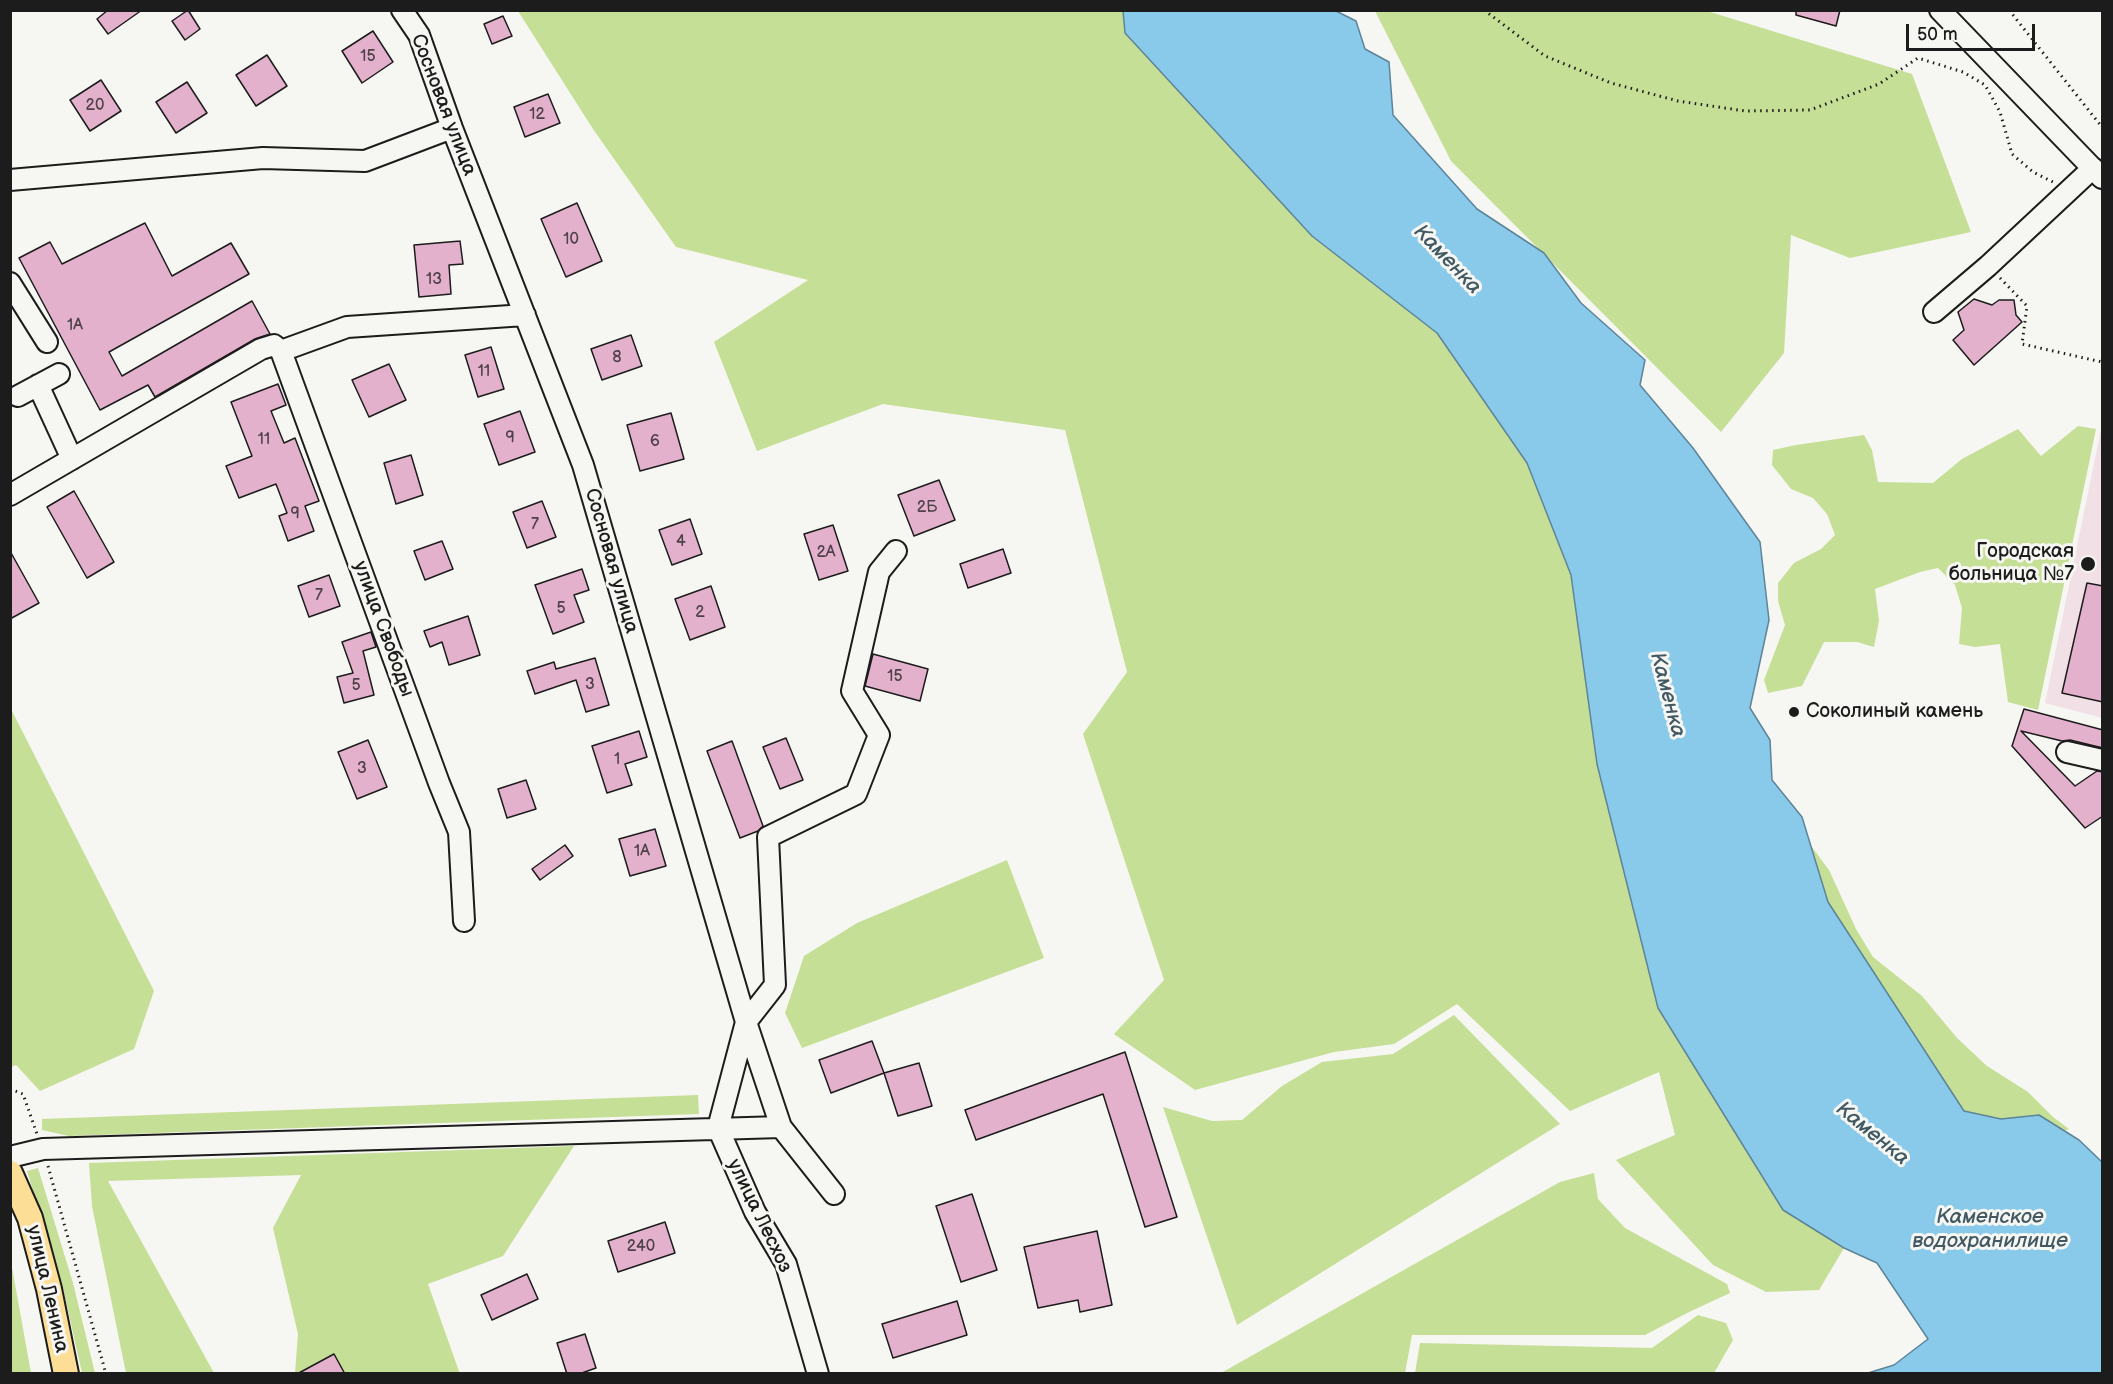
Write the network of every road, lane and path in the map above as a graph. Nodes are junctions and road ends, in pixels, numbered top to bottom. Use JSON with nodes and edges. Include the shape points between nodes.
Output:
{"nodes":[{"id":1,"x":402,"y":10,"type":"edge"},
{"id":2,"x":1484,"y":10,"type":"edge"},
{"id":3,"x":1941,"y":10,"type":"edge"},
{"id":4,"x":2009,"y":10,"type":"edge"},
{"id":5,"x":2103,"y":127,"type":"edge"},
{"id":6,"x":452,"y":128,"type":"junction"},
{"id":7,"x":2098,"y":173,"type":"edge"},
{"id":8,"x":10,"y":180,"type":"edge"},
{"id":9,"x":2078,"y":182,"type":"junction"},
{"id":10,"x":1988,"y":266,"type":"junction"},
{"id":11,"x":10,"y":284,"type":"edge"},
{"id":12,"x":1934,"y":312,"type":"dead end"},
{"id":13,"x":525,"y":315,"type":"junction"},
{"id":14,"x":47,"y":342,"type":"dead end"},
{"id":15,"x":278,"y":348,"type":"junction"},
{"id":16,"x":2103,"y":362,"type":"edge"},
{"id":17,"x":59,"y":374,"type":"dead end"},
{"id":18,"x":38,"y":385,"type":"junction"},
{"id":19,"x":18,"y":396,"type":"dead end"},
{"id":20,"x":72,"y":459,"type":"junction"},
{"id":21,"x":10,"y":495,"type":"edge"},
{"id":22,"x":896,"y":551,"type":"dead end"},
{"id":23,"x":2067,"y":752,"type":"dead end"},
{"id":24,"x":2103,"y":760,"type":"edge"},
{"id":25,"x":464,"y":921,"type":"dead end"},
{"id":26,"x":746,"y":1022,"type":"junction"},
{"id":27,"x":10,"y":1089,"type":"edge"},
{"id":28,"x":782,"y":1127,"type":"junction"},
{"id":29,"x":718,"y":1128,"type":"junction"},
{"id":30,"x":43,"y":1149,"type":"junction"},
{"id":31,"x":10,"y":1157,"type":"edge"},
{"id":32,"x":10,"y":1173,"type":"edge"},
{"id":33,"x":834,"y":1194,"type":"dead end"},
{"id":34,"x":66,"y":1374,"type":"edge"},
{"id":35,"x":105,"y":1374,"type":"edge"},
{"id":36,"x":818,"y":1374,"type":"edge"}],
"edges":[{"from":1,"to":6,"type":"street","name":"Сосновая улица","via":[[419,35]]},
{"from":2,"to":9,"type":"path","via":[[1545,56],[1611,83],[1678,101],[1745,111],[1810,110],[1879,84],[1918,58],[1963,72],[1985,85],[2000,112],[2012,154],[2033,172],[2055,183]]},
{"from":3,"to":7,"type":"street"},
{"from":4,"to":5,"type":"path"},
{"from":6,"to":8,"type":"street","via":[[365,161],[263,158]]},
{"from":6,"to":13,"type":"street","name":"Сосновая улица"},
{"from":7,"to":9,"type":"street"},
{"from":9,"to":10,"type":"street"},
{"from":10,"to":12,"type":"street"},
{"from":10,"to":16,"type":"path","via":[[2027,306],[2022,344]]},
{"from":11,"to":14,"type":"street"},
{"from":13,"to":15,"type":"street","via":[[347,327]]},
{"from":13,"to":26,"type":"street","name":"Сосновая улица","via":[[583,465]]},
{"from":15,"to":20,"type":"street","via":[[261,349]]},
{"from":15,"to":25,"type":"street","name":"улица Свободы","via":[[459,832]]},
{"from":17,"to":18,"type":"street"},
{"from":18,"to":19,"type":"street"},
{"from":18,"to":20,"type":"street"},
{"from":20,"to":21,"type":"street"},
{"from":22,"to":26,"type":"street","via":[[879,572],[852,691],[879,735],[856,795],[768,837],[775,985]]},
{"from":23,"to":24,"type":"street"},
{"from":26,"to":28,"type":"street","name":"Сосновая улица"},
{"from":26,"to":29,"type":"street"},
{"from":27,"to":30,"type":"path","via":[[23,1094]]},
{"from":28,"to":29,"type":"street"},
{"from":28,"to":33,"type":"street","name":"Сосновая улица"},
{"from":29,"to":30,"type":"street"},
{"from":29,"to":36,"type":"street","name":"улица Лесхоз","via":[[754,1212],[786,1264]]},
{"from":30,"to":31,"type":"street"},
{"from":30,"to":35,"type":"path"},
{"from":32,"to":34,"type":"main road","name":"улица Ленина","via":[[30,1218]]}]}
